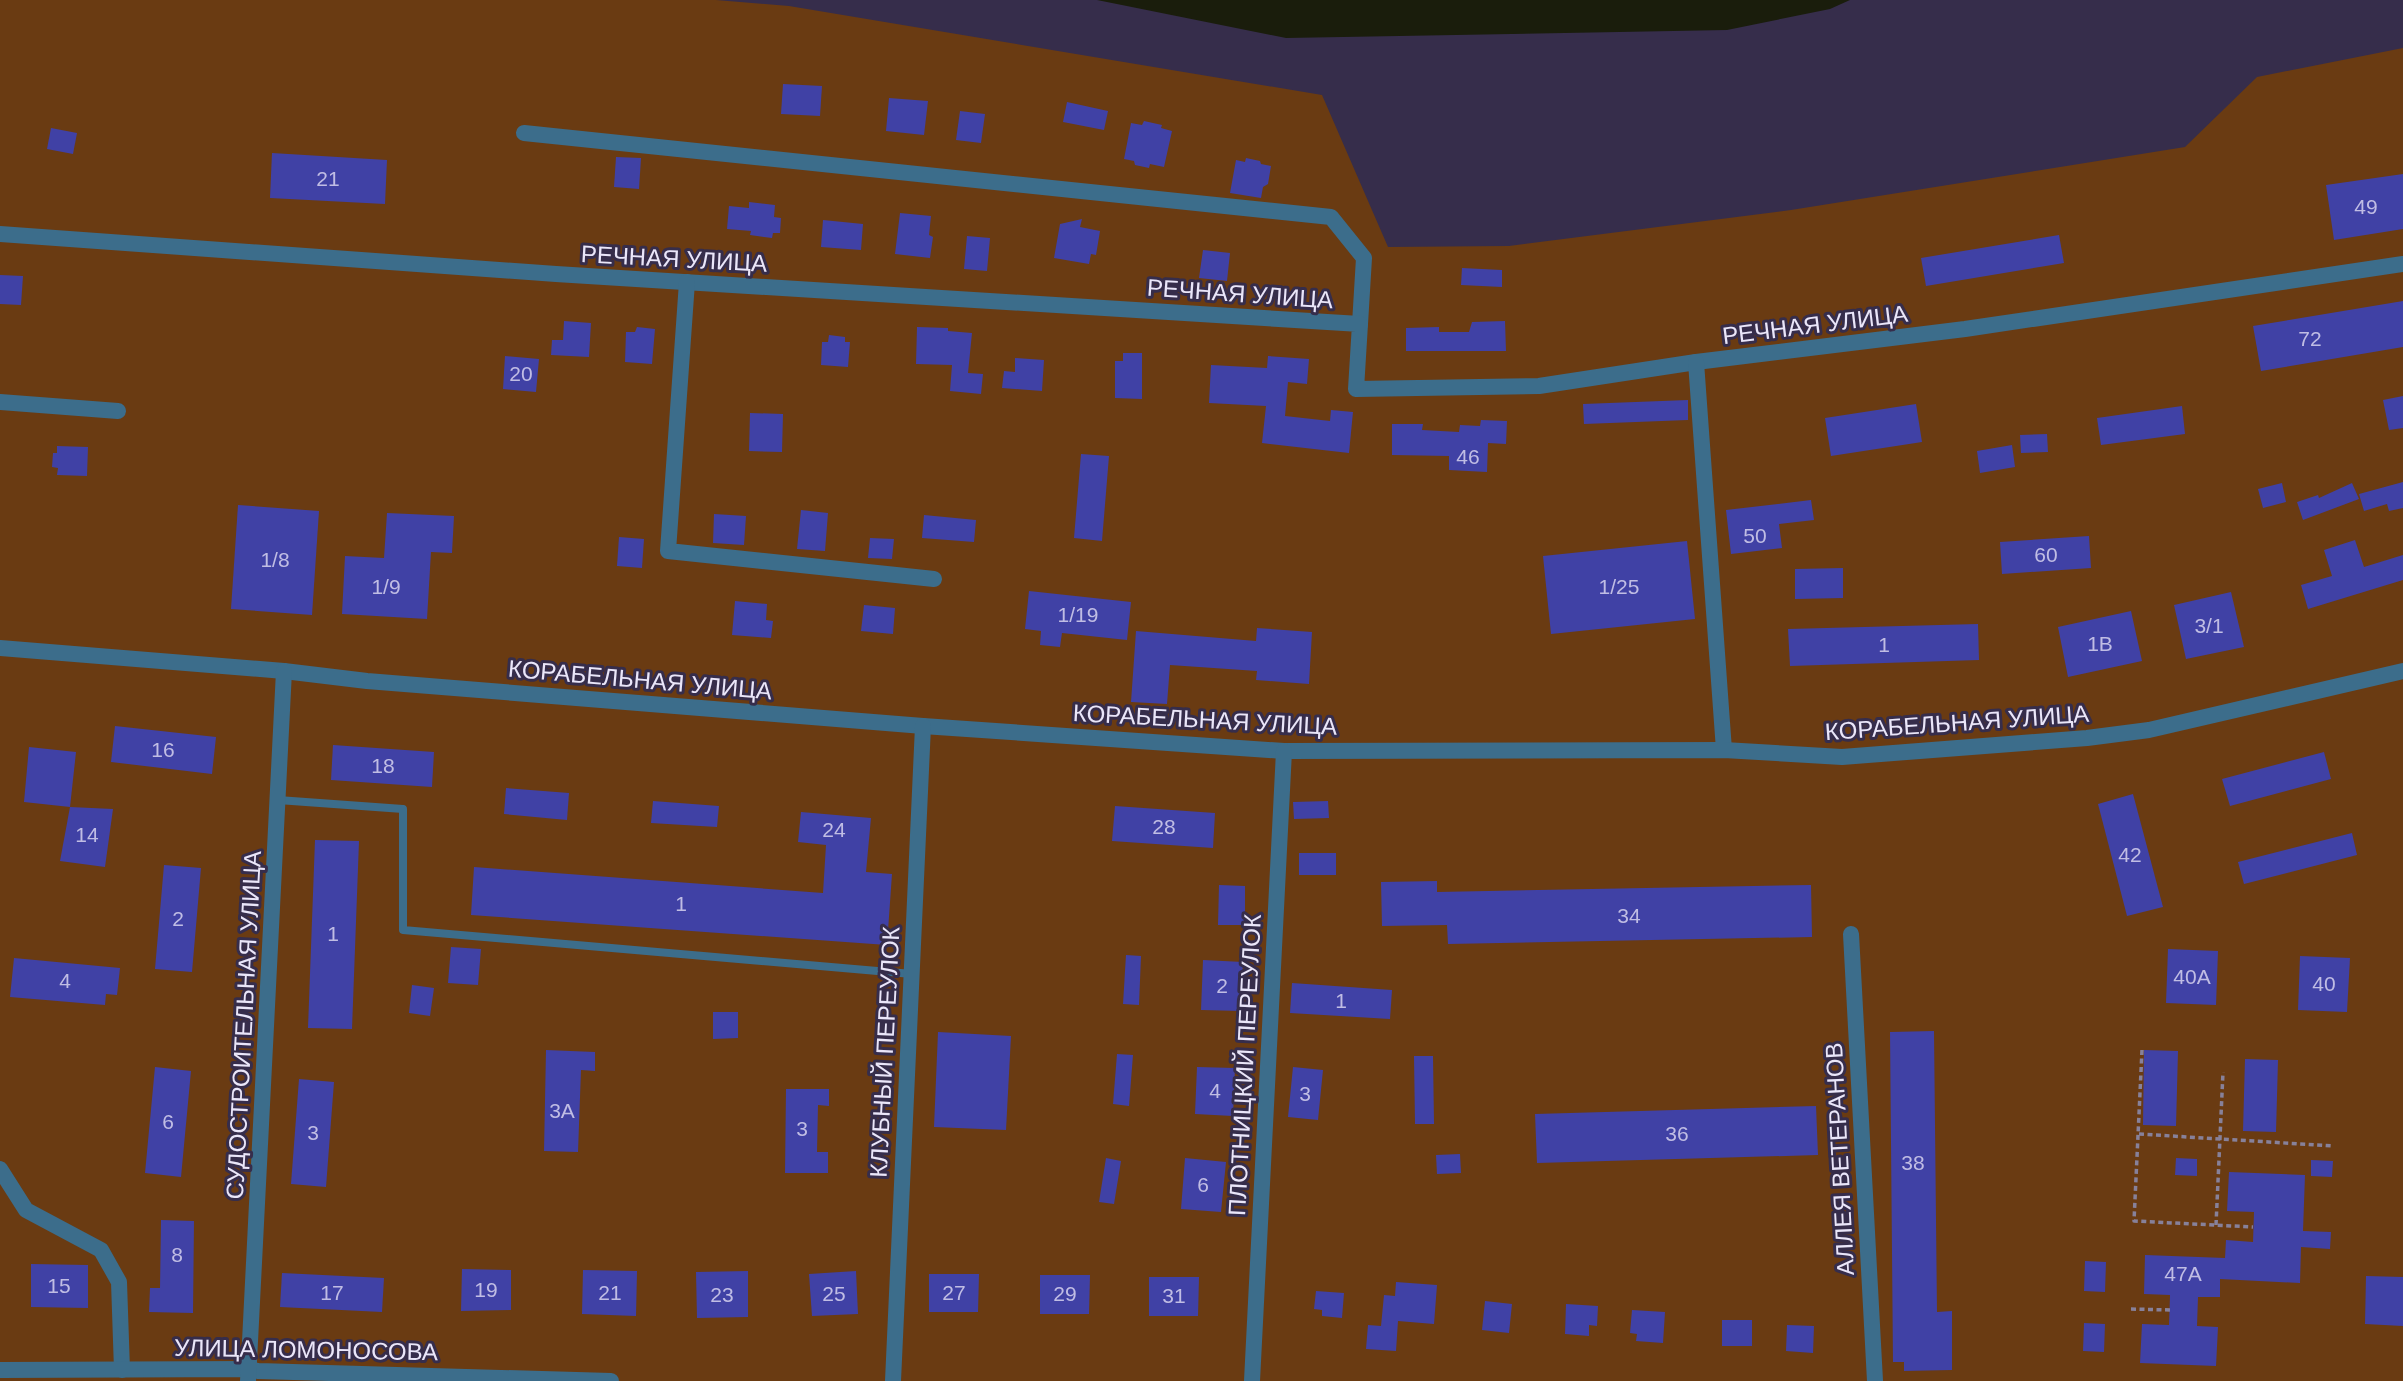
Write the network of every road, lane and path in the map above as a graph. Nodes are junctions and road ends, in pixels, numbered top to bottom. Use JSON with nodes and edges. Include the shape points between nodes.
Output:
{"nodes":[{"id":1,"x":524,"y":133,"type":"dead end"},
{"id":2,"x":0,"y":234,"type":"edge"},
{"id":3,"x":2403,"y":264,"type":"edge"},
{"id":4,"x":687,"y":282,"type":"junction"},
{"id":5,"x":1360,"y":324,"type":"junction"},
{"id":6,"x":1696,"y":362,"type":"junction"},
{"id":7,"x":0,"y":402,"type":"edge"},
{"id":8,"x":118,"y":411,"type":"dead end"},
{"id":9,"x":934,"y":579,"type":"dead end"},
{"id":10,"x":0,"y":648,"type":"edge"},
{"id":11,"x":284,"y":671,"type":"junction"},
{"id":12,"x":2403,"y":671,"type":"edge"},
{"id":13,"x":923,"y":726,"type":"junction"},
{"id":14,"x":1724,"y":750,"type":"junction"},
{"id":15,"x":1284,"y":751,"type":"junction"},
{"id":16,"x":278,"y":800,"type":"junction"},
{"id":17,"x":1851,"y":934,"type":"dead end"},
{"id":18,"x":912,"y":974,"type":"junction"},
{"id":19,"x":2142,"y":1050,"type":"dead end"},
{"id":20,"x":2223,"y":1072,"type":"dead end"},
{"id":21,"x":2139,"y":1134,"type":"junction"},
{"id":22,"x":2220,"y":1139,"type":"junction"},
{"id":23,"x":2334,"y":1146,"type":"dead end"},
{"id":24,"x":0,"y":1169,"type":"edge"},
{"id":25,"x":2216,"y":1225,"type":"junction"},
{"id":26,"x":2253,"y":1227,"type":"dead end"},
{"id":27,"x":2131,"y":1309,"type":"dead end"},
{"id":28,"x":2170,"y":1310,"type":"dead end"},
{"id":29,"x":0,"y":1370,"type":"edge"},
{"id":30,"x":122,"y":1370,"type":"junction"},
{"id":31,"x":248,"y":1375,"type":"edge"},
{"id":32,"x":611,"y":1381,"type":"edge"},
{"id":33,"x":893,"y":1381,"type":"edge"},
{"id":34,"x":1252,"y":1381,"type":"edge"},
{"id":35,"x":1875,"y":1381,"type":"edge"}],
"edges":[{"from":1,"to":5,"type":"street","via":[[1331,217],[1364,258]]},
{"from":2,"to":4,"type":"street","name":"РЕЧНАЯ УЛИЦА"},
{"from":3,"to":6,"type":"street","name":"РЕЧНАЯ УЛИЦА","via":[[1965,329]]},
{"from":4,"to":5,"type":"street","name":"РЕЧНАЯ УЛИЦА"},
{"from":4,"to":9,"type":"street","via":[[668,551]]},
{"from":5,"to":6,"type":"street","name":"РЕЧНАЯ УЛИЦА","via":[[1356,390],[1539,386]]},
{"from":6,"to":14,"type":"street"},
{"from":7,"to":8,"type":"street"},
{"from":10,"to":11,"type":"street","name":"КОРАБЕЛЬНАЯ УЛИЦА"},
{"from":11,"to":13,"type":"street","name":"КОРАБЕЛЬНАЯ УЛИЦА"},
{"from":11,"to":16,"type":"street","name":"СУДОСТРОИТЕЛЬНАЯ УЛИЦА"},
{"from":12,"to":14,"type":"street","name":"КОРАБЕЛЬНАЯ УЛИЦА","via":[[2204,719],[2087,738],[1842,757]]},
{"from":13,"to":15,"type":"street","name":"КОРАБЕЛЬНАЯ УЛИЦА"},
{"from":13,"to":18,"type":"street","name":"КЛУБНЫЙ ПЕРЕУЛОК"},
{"from":14,"to":15,"type":"street","name":"КОРАБЕЛЬНАЯ УЛИЦА"},
{"from":15,"to":34,"type":"street","name":"ПЛОТНИЦКИЙ ПЕРЕУЛОК"},
{"from":16,"to":18,"type":"lane","via":[[403,809],[403,930]]},
{"from":16,"to":31,"type":"street","name":"СУДОСТРОИТЕЛЬНАЯ УЛИЦА"},
{"from":17,"to":35,"type":"street","name":"АЛЛЕЯ ВЕТЕРАНОВ"},
{"from":18,"to":33,"type":"street","name":"КЛУБНЫЙ ПЕРЕУЛОК"},
{"from":19,"to":21,"type":"path"},
{"from":20,"to":22,"type":"path"},
{"from":21,"to":22,"type":"path"},
{"from":21,"to":25,"type":"path","via":[[2134,1221]]},
{"from":22,"to":23,"type":"path"},
{"from":22,"to":25,"type":"path"},
{"from":24,"to":30,"type":"street","via":[[26,1210],[101,1250],[120,1282]]},
{"from":25,"to":26,"type":"path"},
{"from":27,"to":28,"type":"path"},
{"from":29,"to":30,"type":"street","name":"УЛИЦА ЛОМОНОСОВА"},
{"from":30,"to":31,"type":"street","name":"УЛИЦА ЛОМОНОСОВА"},
{"from":31,"to":32,"type":"street","name":"УЛИЦА ЛОМОНОСОВА","via":[[258,1371]]}]}
